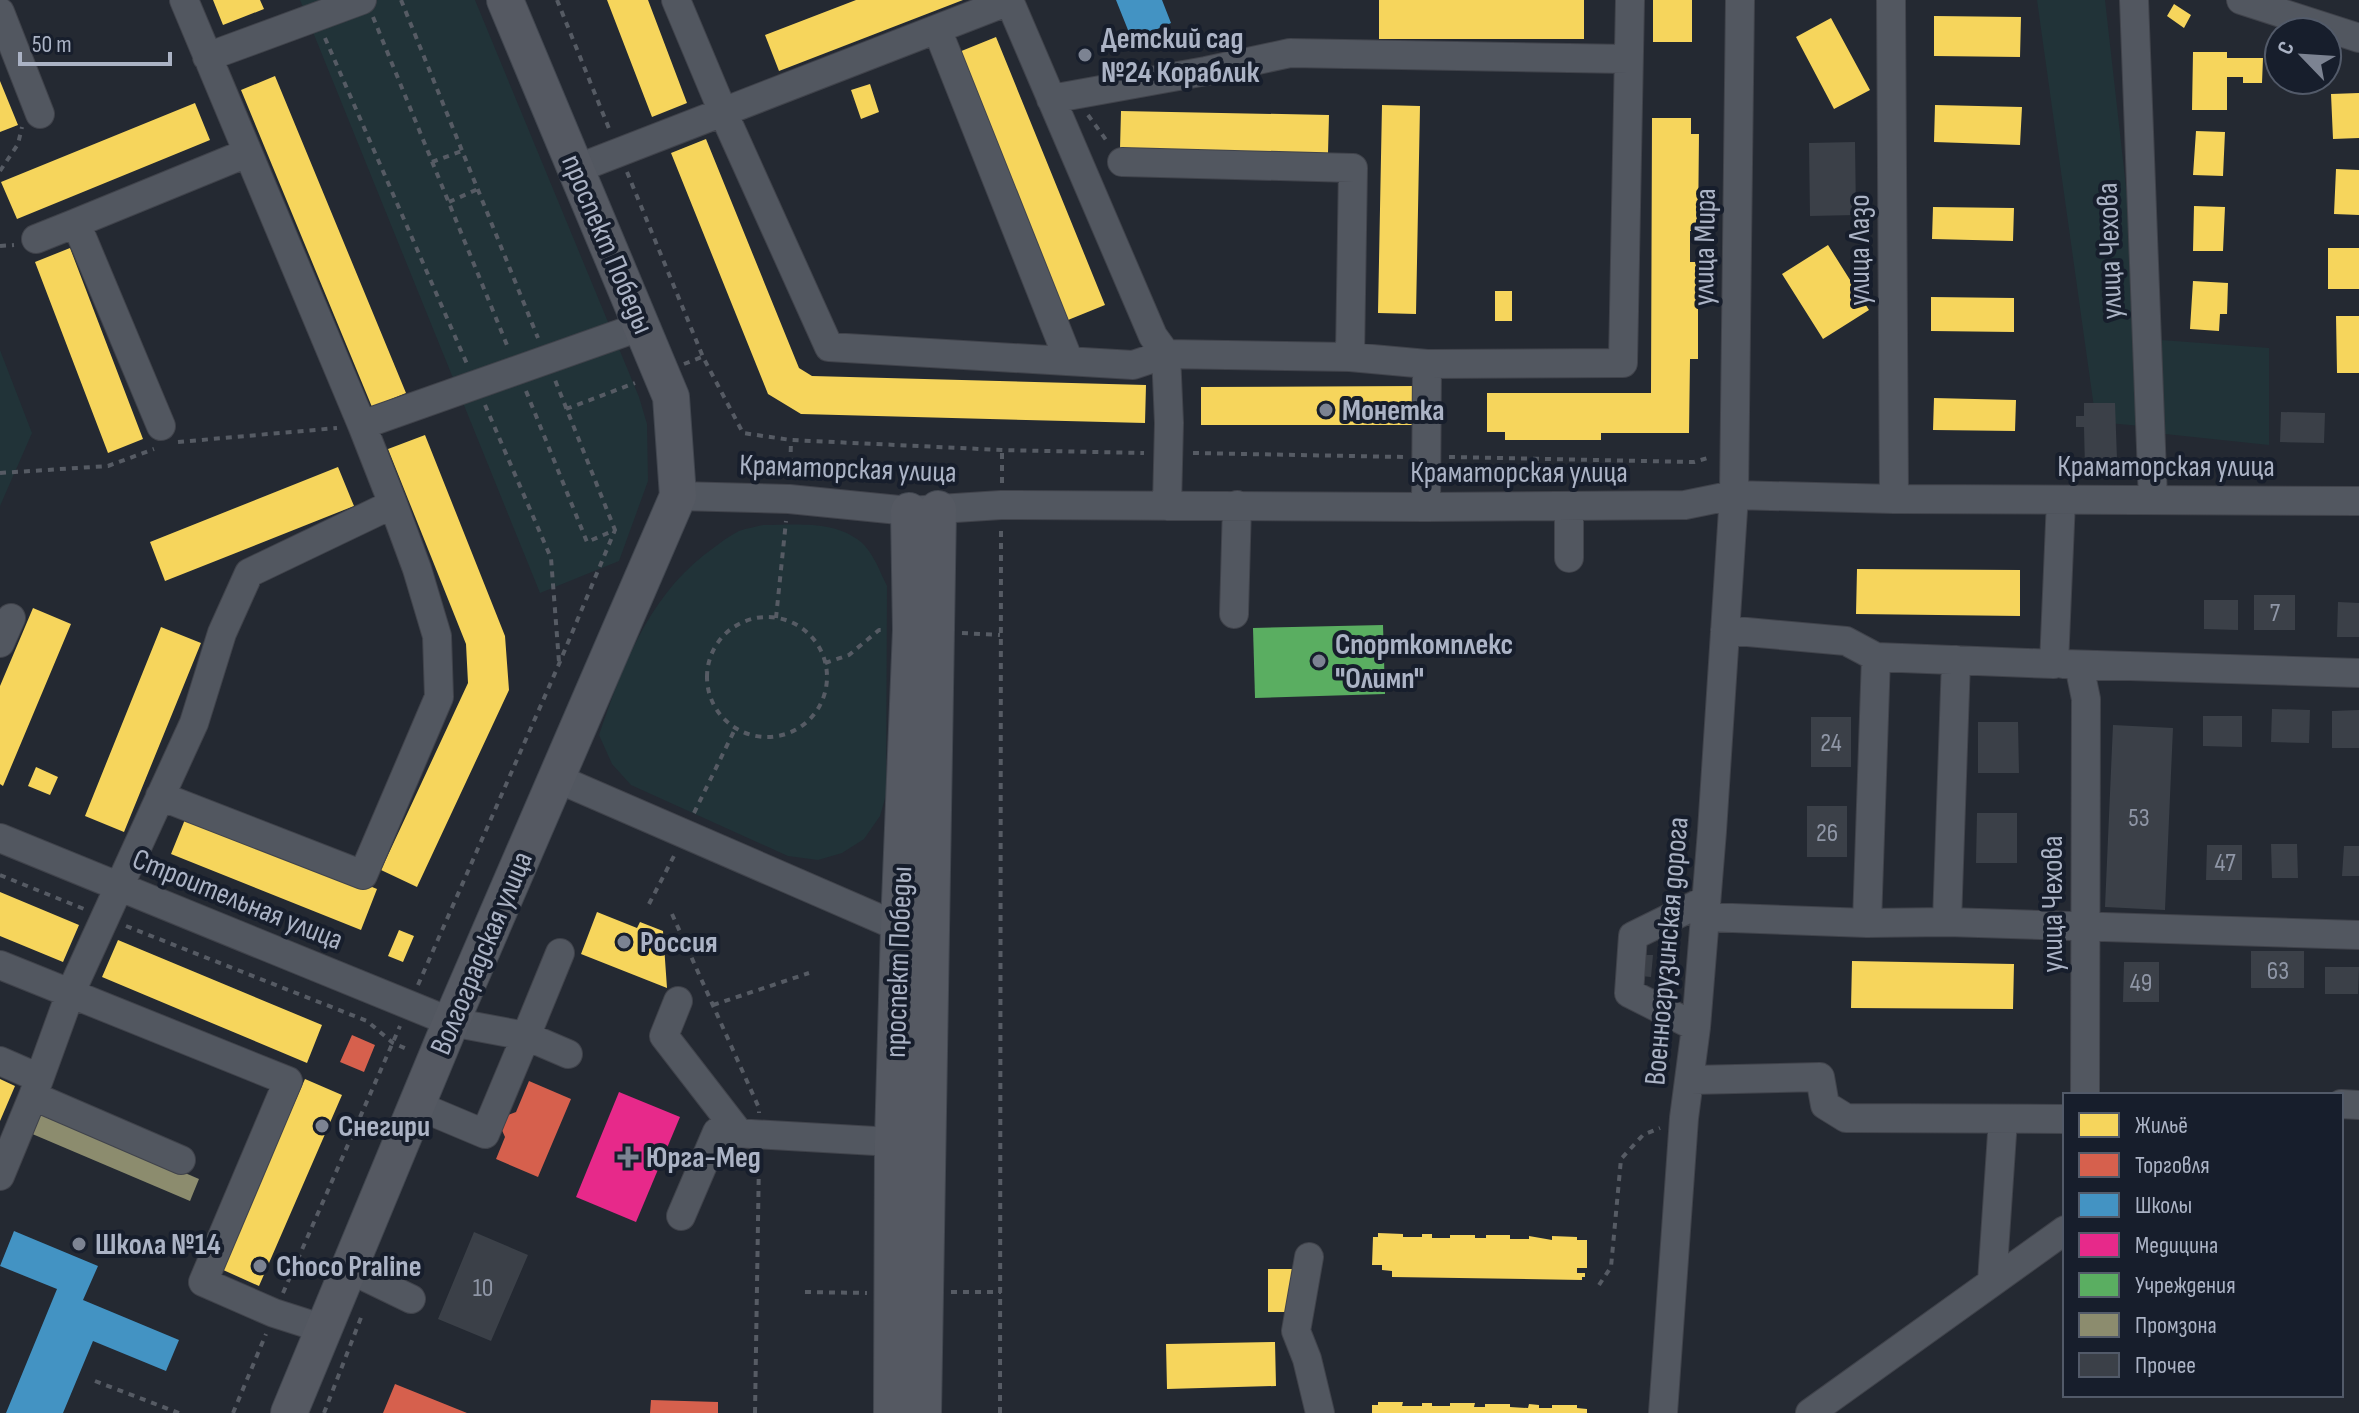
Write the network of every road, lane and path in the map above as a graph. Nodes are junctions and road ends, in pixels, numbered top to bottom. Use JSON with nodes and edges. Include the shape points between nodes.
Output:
{"nodes":[{"id":1,"x":184,"y":0,"type":"edge"},
{"id":2,"x":401,"y":0,"type":"edge"},
{"id":3,"x":505,"y":0,"type":"edge"},
{"id":4,"x":557,"y":0,"type":"edge"},
{"id":5,"x":676,"y":0,"type":"edge"},
{"id":6,"x":1009,"y":0,"type":"edge"},
{"id":7,"x":1630,"y":0,"type":"edge"},
{"id":8,"x":1740,"y":0,"type":"edge"},
{"id":9,"x":1891,"y":0,"type":"edge"},
{"id":10,"x":2134,"y":0,"type":"edge"},
{"id":11,"x":2241,"y":0,"type":"edge"},
{"id":12,"x":367,"y":7,"type":"edge"},
{"id":13,"x":0,"y":12,"type":"edge"},
{"id":14,"x":303,"y":13,"type":"edge"},
{"id":15,"x":937,"y":29,"type":"junction"},
{"id":16,"x":2359,"y":38,"type":"edge"},
{"id":17,"x":207,"y":57,"type":"junction"},
{"id":18,"x":1628,"y":59,"type":"junction"},
{"id":19,"x":1062,"y":96,"type":"junction"},
{"id":20,"x":723,"y":112,"type":"junction"},
{"id":21,"x":40,"y":114,"type":"dead end"},
{"id":22,"x":18,"y":144,"type":"dead end"},
{"id":23,"x":462,"y":151,"type":"junction"},
{"id":24,"x":247,"y":153,"type":"junction"},
{"id":25,"x":619,"y":153,"type":"junction"},
{"id":26,"x":432,"y":162,"type":"junction"},
{"id":27,"x":1122,"y":162,"type":"joint"},
{"id":28,"x":576,"y":169,"type":"junction"},
{"id":29,"x":0,"y":171,"type":"edge"},
{"id":30,"x":478,"y":189,"type":"junction"},
{"id":31,"x":449,"y":202,"type":"junction"},
{"id":32,"x":76,"y":223,"type":"junction"},
{"id":33,"x":36,"y":239,"type":"dead end"},
{"id":34,"x":642,"y":326,"type":"junction"},
{"id":35,"x":1166,"y":354,"type":"junction"},
{"id":36,"x":1350,"y":357,"type":"junction"},
{"id":37,"x":547,"y":360,"type":"junction"},
{"id":38,"x":1069,"y":361,"type":"junction"},
{"id":39,"x":1427,"y":364,"type":"junction"},
{"id":40,"x":517,"y":370,"type":"junction"},
{"id":41,"x":476,"y":385,"type":"junction"},
{"id":42,"x":362,"y":425,"type":"junction"},
{"id":43,"x":164,"y":439,"type":"junction"},
{"id":44,"x":791,"y":440,"type":"junction"},
{"id":45,"x":1736,"y":449,"type":"junction"},
{"id":46,"x":1002,"y":450,"type":"junction"},
{"id":47,"x":1169,"y":453,"type":"junction"},
{"id":48,"x":1426,"y":457,"type":"junction"},
{"id":49,"x":0,"y":473,"type":"edge"},
{"id":50,"x":1734,"y":495,"type":"junction"},
{"id":51,"x":678,"y":496,"type":"junction"},
{"id":52,"x":789,"y":499,"type":"junction"},
{"id":53,"x":1894,"y":499,"type":"junction"},
{"id":54,"x":2061,"y":500,"type":"junction"},
{"id":55,"x":2153,"y":500,"type":"junction"},
{"id":56,"x":2359,"y":501,"type":"edge"},
{"id":57,"x":393,"y":504,"type":"junction"},
{"id":58,"x":1001,"y":505,"type":"junction"},
{"id":59,"x":1237,"y":505,"type":"junction"},
{"id":60,"x":1167,"y":506,"type":"junction"},
{"id":61,"x":1569,"y":506,"type":"junction"},
{"id":62,"x":1426,"y":507,"type":"junction"},
{"id":63,"x":924,"y":510,"type":"junction"},
{"id":64,"x":615,"y":530,"type":"junction"},
{"id":65,"x":1569,"y":558,"type":"dead end"},
{"id":66,"x":1234,"y":614,"type":"dead end"},
{"id":67,"x":776,"y":618,"type":"junction"},
{"id":68,"x":1725,"y":630,"type":"junction"},
{"id":69,"x":1876,"y":657,"type":"junction"},
{"id":70,"x":1956,"y":660,"type":"junction"},
{"id":71,"x":559,"y":664,"type":"junction"},
{"id":72,"x":2067,"y":664,"type":"junction"},
{"id":73,"x":2359,"y":673,"type":"edge"},
{"id":74,"x":564,"y":781,"type":"junction"},
{"id":75,"x":160,"y":796,"type":"junction"},
{"id":76,"x":0,"y":838,"type":"edge"},
{"id":77,"x":0,"y":875,"type":"edge"},
{"id":78,"x":119,"y":887,"type":"junction"},
{"id":79,"x":1705,"y":909,"type":"junction"},
{"id":80,"x":104,"y":917,"type":"junction"},
{"id":81,"x":1947,"y":922,"type":"junction"},
{"id":82,"x":1867,"y":923,"type":"junction"},
{"id":83,"x":914,"y":925,"type":"junction"},
{"id":84,"x":2087,"y":927,"type":"junction"},
{"id":85,"x":2359,"y":935,"type":"edge"},
{"id":86,"x":560,"y":953,"type":"dead end"},
{"id":87,"x":0,"y":965,"type":"edge"},
{"id":88,"x":809,"y":973,"type":"dead end"},
{"id":89,"x":70,"y":994,"type":"junction"},
{"id":90,"x":678,"y":1001,"type":"dead end"},
{"id":91,"x":409,"y":1005,"type":"junction"},
{"id":92,"x":713,"y":1005,"type":"dead end"},
{"id":93,"x":461,"y":1024,"type":"junction"},
{"id":94,"x":1696,"y":1027,"type":"junction"},
{"id":95,"x":526,"y":1036,"type":"junction"},
{"id":96,"x":393,"y":1043,"type":"junction"},
{"id":97,"x":568,"y":1054,"type":"dead end"},
{"id":98,"x":0,"y":1061,"type":"edge"},
{"id":99,"x":435,"y":1062,"type":"junction"},
{"id":100,"x":1691,"y":1080,"type":"junction"},
{"id":101,"x":36,"y":1087,"type":"junction"},
{"id":102,"x":2085,"y":1093,"type":"edge"},
{"id":103,"x":426,"y":1109,"type":"junction"},
{"id":104,"x":1684,"y":1118,"type":"junction"},
{"id":105,"x":2003,"y":1119,"type":"junction"},
{"id":106,"x":2063,"y":1119,"type":"edge"},
{"id":107,"x":739,"y":1133,"type":"junction"},
{"id":108,"x":893,"y":1142,"type":"junction"},
{"id":109,"x":181,"y":1160,"type":"dead end"},
{"id":110,"x":0,"y":1176,"type":"edge"},
{"id":111,"x":681,"y":1216,"type":"dead end"},
{"id":112,"x":2063,"y":1231,"type":"edge"},
{"id":113,"x":1309,"y":1257,"type":"dead end"},
{"id":114,"x":358,"y":1273,"type":"junction"},
{"id":115,"x":1992,"y":1282,"type":"junction"},
{"id":116,"x":1599,"y":1285,"type":"dead end"},
{"id":117,"x":411,"y":1299,"type":"dead end"},
{"id":118,"x":274,"y":1313,"type":"junction"},
{"id":119,"x":324,"y":1329,"type":"junction"},
{"id":120,"x":95,"y":1381,"type":"dead end"},
{"id":121,"x":179,"y":1413,"type":"edge"},
{"id":122,"x":233,"y":1413,"type":"edge"},
{"id":123,"x":289,"y":1413,"type":"edge"},
{"id":124,"x":311,"y":1413,"type":"edge"},
{"id":125,"x":892,"y":1413,"type":"edge"},
{"id":126,"x":923,"y":1413,"type":"edge"},
{"id":127,"x":1000,"y":1413,"type":"edge"},
{"id":128,"x":1320,"y":1413,"type":"edge"},
{"id":129,"x":1663,"y":1413,"type":"edge"},
{"id":130,"x":1810,"y":1413,"type":"edge"}],
"edges":[{"from":1,"to":17,"type":"street"},
{"from":2,"to":23,"type":"path"},
{"from":3,"to":28,"type":"main road","name":"проспект Победы"},
{"from":4,"to":25,"type":"path"},
{"from":5,"to":20,"type":"street"},
{"from":6,"to":15,"type":"street"},
{"from":6,"to":19,"type":"street"},
{"from":7,"to":18,"type":"street"},
{"from":8,"to":45,"type":"street","name":"улица Мира"},
{"from":9,"to":53,"type":"street","name":"улица Лазо"},
{"from":10,"to":55,"type":"street","name":"улица Чехова"},
{"from":11,"to":16,"type":"street"},
{"from":12,"to":14,"type":"street"},
{"from":12,"to":26,"type":"path"},
{"from":13,"to":21,"type":"street"},
{"from":14,"to":17,"type":"street"},
{"from":14,"to":41,"type":"path"},
{"from":15,"to":20,"type":"street"},
{"from":15,"to":38,"type":"street"},
{"from":17,"to":24,"type":"street"},
{"from":18,"to":19,"type":"street","via":[[1290,53]]},
{"from":18,"to":39,"type":"street","via":[[1623,363]]},
{"from":19,"to":27,"type":"path"},
{"from":19,"to":35,"type":"street","via":[[1153,336]]},
{"from":20,"to":25,"type":"street"},
{"from":20,"to":38,"type":"street","via":[[829,347]]},
{"from":22,"to":29,"type":"path"},
{"from":23,"to":26,"type":"path"},
{"from":23,"to":30,"type":"path"},
{"from":24,"to":32,"type":"street"},
{"from":24,"to":42,"type":"street"},
{"from":25,"to":28,"type":"street"},
{"from":25,"to":44,"type":"path","via":[[703,357],[743,433]]},
{"from":26,"to":31,"type":"path"},
{"from":27,"to":36,"type":"street","via":[[1353,168]]},
{"from":28,"to":34,"type":"main road","name":"проспект Победы"},
{"from":30,"to":31,"type":"path"},
{"from":30,"to":37,"type":"path"},
{"from":31,"to":40,"type":"path"},
{"from":32,"to":33,"type":"street"},
{"from":32,"to":43,"type":"street"},
{"from":34,"to":37,"type":"street"},
{"from":34,"to":51,"type":"main road","name":"проспект Победы","via":[[671,397]]},
{"from":35,"to":36,"type":"street"},
{"from":35,"to":38,"type":"street","via":[[1133,365]]},
{"from":35,"to":47,"type":"street"},
{"from":36,"to":39,"type":"street"},
{"from":37,"to":40,"type":"street"},
{"from":37,"to":64,"type":"path"},
{"from":39,"to":48,"type":"street"},
{"from":40,"to":41,"type":"street"},
{"from":40,"to":64,"type":"path","via":[[587,542]]},
{"from":41,"to":42,"type":"street"},
{"from":41,"to":71,"type":"path","via":[[551,558]]},
{"from":42,"to":43,"type":"path"},
{"from":42,"to":57,"type":"street"},
{"from":43,"to":49,"type":"path","via":[[108,466]]},
{"from":44,"to":46,"type":"path"},
{"from":44,"to":52,"type":"path"},
{"from":45,"to":48,"type":"path","via":[[1694,462]]},
{"from":45,"to":50,"type":"street","name":"улица Мира"},
{"from":46,"to":47,"type":"path"},
{"from":46,"to":58,"type":"path"},
{"from":47,"to":48,"type":"path"},
{"from":47,"to":60,"type":"street"},
{"from":48,"to":62,"type":"street"},
{"from":50,"to":53,"type":"street","name":"Краматорская улица"},
{"from":50,"to":61,"type":"street","name":"Краматорская улица","via":[[1685,505]]},
{"from":50,"to":68,"type":"street","name":"Военногрузинская дорога"},
{"from":51,"to":52,"type":"street","name":"Краматорская улица"},
{"from":51,"to":74,"type":"main road","name":"Волгоградская улица"},
{"from":52,"to":63,"type":"street","name":"Краматорская улица"},
{"from":52,"to":67,"type":"path"},
{"from":53,"to":54,"type":"street","name":"Краматорская улица"},
{"from":54,"to":55,"type":"street","name":"Краматорская улица"},
{"from":54,"to":72,"type":"street","name":"улица Чехова"},
{"from":55,"to":56,"type":"street","name":"Краматорская улица"},
{"from":57,"to":75,"type":"street","via":[[249,573],[222,633],[194,723]]},
{"from":57,"to":75,"type":"street","via":[[437,636],[439,697],[363,875]]},
{"from":58,"to":60,"type":"street","name":"Краматорская улица"},
{"from":58,"to":63,"type":"street","name":"Краматорская улица"},
{"from":58,"to":127,"type":"path"},
{"from":59,"to":60,"type":"street","name":"Краматорская улица"},
{"from":59,"to":62,"type":"street","name":"Краматорская улица"},
{"from":59,"to":66,"type":"street"},
{"from":61,"to":62,"type":"street","name":"Краматорская улица"},
{"from":61,"to":65,"type":"street"},
{"from":63,"to":83,"type":"main road","name":"проспект Победы","via":[[911,630]]},
{"from":64,"to":71,"type":"path"},
{"from":67,"to":67,"type":"path","via":[[752,619],[731,628],[715,646],[707,668],[708,692],[718,713],[735,729],[758,737],[781,736],[802,726],[818,709],[826,686],[825,663],[815,641],[798,625]]},
{"from":68,"to":69,"type":"street","via":[[1846,641]]},
{"from":68,"to":79,"type":"street","name":"Военногрузинская дорога"},
{"from":69,"to":70,"type":"street"},
{"from":69,"to":82,"type":"street"},
{"from":70,"to":72,"type":"street"},
{"from":70,"to":81,"type":"street"},
{"from":71,"to":91,"type":"path"},
{"from":72,"to":73,"type":"street"},
{"from":72,"to":84,"type":"street","name":"улица Чехова","via":[[2086,699]]},
{"from":74,"to":83,"type":"street"},
{"from":74,"to":93,"type":"main road","name":"Волгоградская улица"},
{"from":75,"to":78,"type":"street"},
{"from":76,"to":78,"type":"street","name":"Строительная улица"},
{"from":77,"to":80,"type":"path"},
{"from":78,"to":80,"type":"street"},
{"from":78,"to":91,"type":"street","name":"Строительная улица"},
{"from":79,"to":82,"type":"street"},
{"from":79,"to":94,"type":"street","name":"Военногрузинская дорога"},
{"from":79,"to":94,"type":"street","via":[[1633,936],[1629,993]]},
{"from":80,"to":89,"type":"street"},
{"from":80,"to":96,"type":"path","via":[[367,1021]]},
{"from":81,"to":82,"type":"street"},
{"from":81,"to":84,"type":"street"},
{"from":83,"to":108,"type":"main road","name":"проспект Победы"},
{"from":83,"to":126,"type":"main road"},
{"from":84,"to":85,"type":"street"},
{"from":84,"to":102,"type":"street","name":"улица Чехова"},
{"from":86,"to":95,"type":"street"},
{"from":87,"to":89,"type":"street"},
{"from":88,"to":92,"type":"path"},
{"from":89,"to":101,"type":"street"},
{"from":89,"to":118,"type":"street","via":[[288,1081],[203,1282]]},
{"from":90,"to":107,"type":"street","via":[[664,1036]]},
{"from":91,"to":93,"type":"street","name":"Строительная улица"},
{"from":91,"to":96,"type":"path"},
{"from":93,"to":95,"type":"street","name":"Строительная улица"},
{"from":93,"to":99,"type":"main road","name":"Волгоградская улица"},
{"from":93,"to":103,"type":"main road"},
{"from":94,"to":100,"type":"street","name":"Военногрузинская дорога"},
{"from":95,"to":97,"type":"street","name":"Строительная улица"},
{"from":95,"to":103,"type":"street","via":[[485,1134]]},
{"from":96,"to":99,"type":"path"},
{"from":96,"to":118,"type":"path"},
{"from":98,"to":101,"type":"street"},
{"from":99,"to":103,"type":"main road","name":"Волгоградская улица"},
{"from":100,"to":104,"type":"street","name":"Военногрузинская дорога"},
{"from":100,"to":105,"type":"street","via":[[1820,1077],[1825,1105],[1846,1118]]},
{"from":101,"to":109,"type":"street"},
{"from":101,"to":110,"type":"street"},
{"from":103,"to":114,"type":"main road","name":"Волгоградская улица"},
{"from":104,"to":116,"type":"path","via":[[1643,1135],[1621,1159],[1611,1267]]},
{"from":104,"to":129,"type":"street","name":"Военногрузинская дорога"},
{"from":105,"to":106,"type":"street"},
{"from":105,"to":115,"type":"street"},
{"from":107,"to":108,"type":"street"},
{"from":107,"to":111,"type":"street","via":[[717,1132]]},
{"from":108,"to":125,"type":"main road","name":"проспект Победы"},
{"from":112,"to":115,"type":"street"},
{"from":113,"to":128,"type":"street","via":[[1296,1331]]},
{"from":114,"to":117,"type":"street"},
{"from":114,"to":119,"type":"main road","name":"Волгоградская улица"},
{"from":114,"to":124,"type":"main road"},
{"from":115,"to":130,"type":"street"},
{"from":118,"to":119,"type":"street"},
{"from":118,"to":122,"type":"path"},
{"from":119,"to":123,"type":"main road","name":"Волгоградская улица"},
{"from":120,"to":121,"type":"path"}]}
